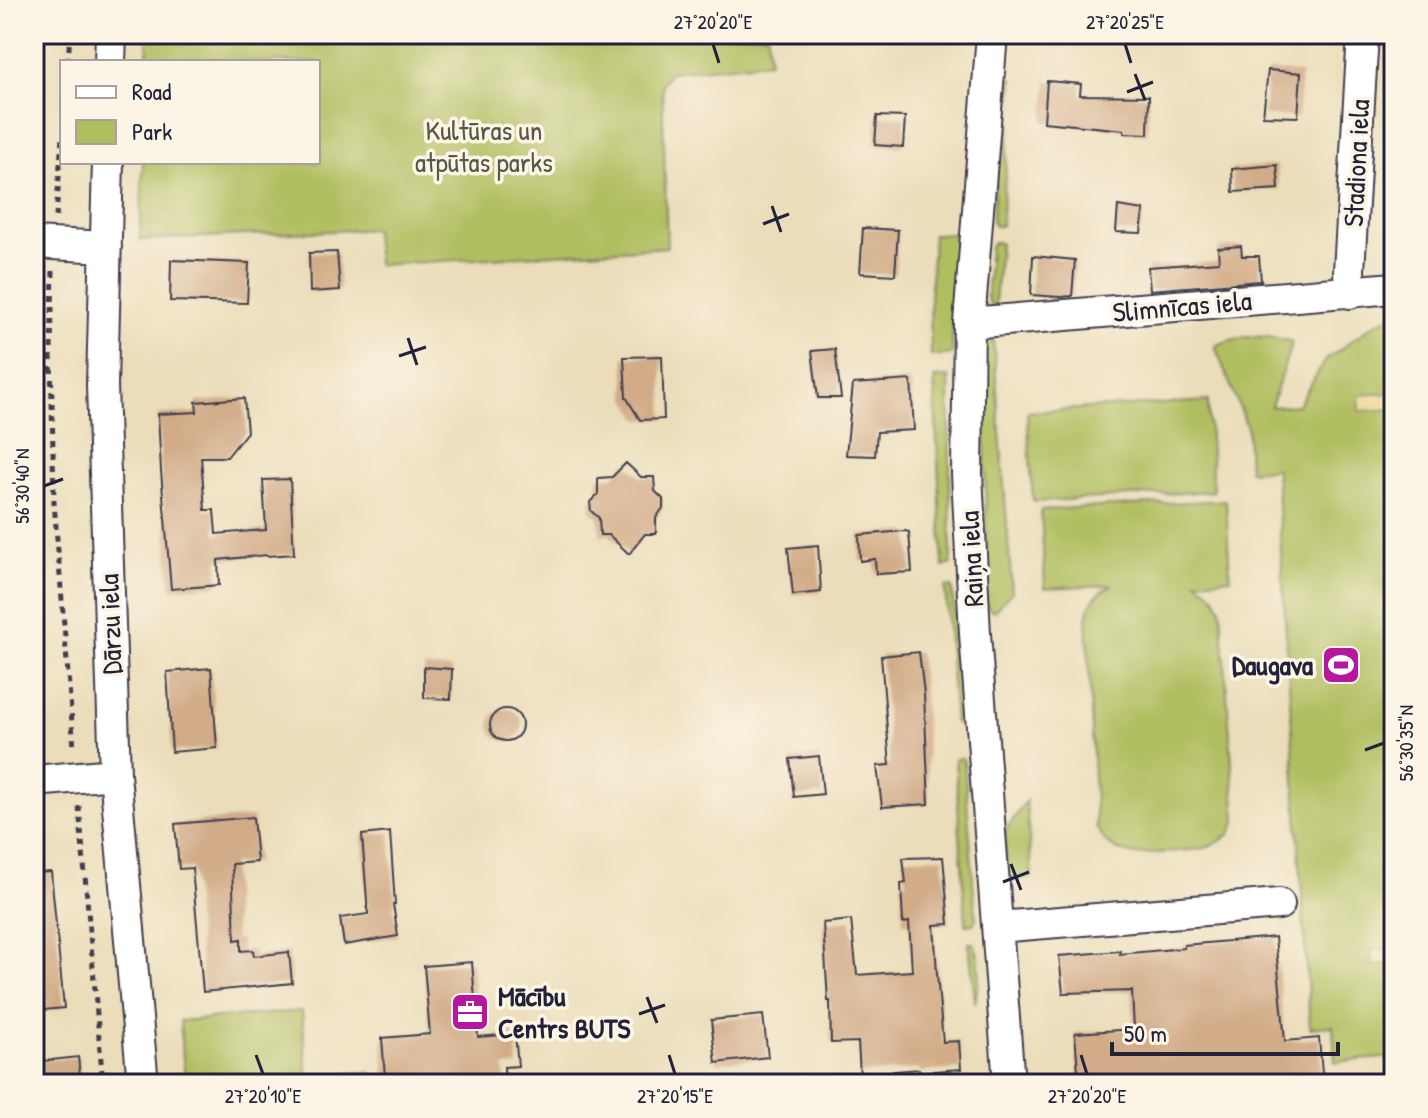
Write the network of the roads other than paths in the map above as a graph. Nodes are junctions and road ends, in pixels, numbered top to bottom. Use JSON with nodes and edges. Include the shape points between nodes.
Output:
{"nodes":[{"id":1,"x":111,"y":34,"type":"edge"},
{"id":2,"x":992,"y":34,"type":"edge"},
{"id":3,"x":1363,"y":34,"type":"edge"},
{"id":4,"x":110,"y":60,"type":"edge"},
{"id":5,"x":108,"y":164,"type":"edge"},
{"id":6,"x":44,"y":244,"type":"edge"},
{"id":7,"x":106,"y":247,"type":"junction"},
{"id":8,"x":1394,"y":288,"type":"edge"},
{"id":9,"x":1350,"y":293,"type":"junction"},
{"id":10,"x":969,"y":323,"type":"junction"},
{"id":11,"x":115,"y":774,"type":"junction"},
{"id":12,"x":34,"y":781,"type":"edge"},
{"id":13,"x":1279,"y":904,"type":"dead end"},
{"id":14,"x":998,"y":927,"type":"junction"},
{"id":15,"x":143,"y":1084,"type":"edge"},
{"id":16,"x":1009,"y":1084,"type":"edge"}],
"edges":[{"from":1,"to":4,"type":"street"},
{"from":2,"to":10,"type":"street","name":"Raiņa iela"},
{"from":3,"to":9,"type":"street","name":"Stadiona iela"},
{"from":5,"to":7,"type":"street","name":"Dārzu iela"},
{"from":6,"to":7,"type":"street"},
{"from":7,"to":11,"type":"street","name":"Dārzu iela","via":[[102,385]]},
{"from":8,"to":9,"type":"street","name":"Slimnīcas iela"},
{"from":9,"to":10,"type":"street","name":"Slimnīcas iela"},
{"from":10,"to":14,"type":"street","name":"Raiņa iela","via":[[967,473]]},
{"from":11,"to":12,"type":"street"},
{"from":11,"to":15,"type":"street","name":"Dārzu iela"},
{"from":13,"to":14,"type":"street"},
{"from":14,"to":16,"type":"street","name":"Raiņa iela"}]}
